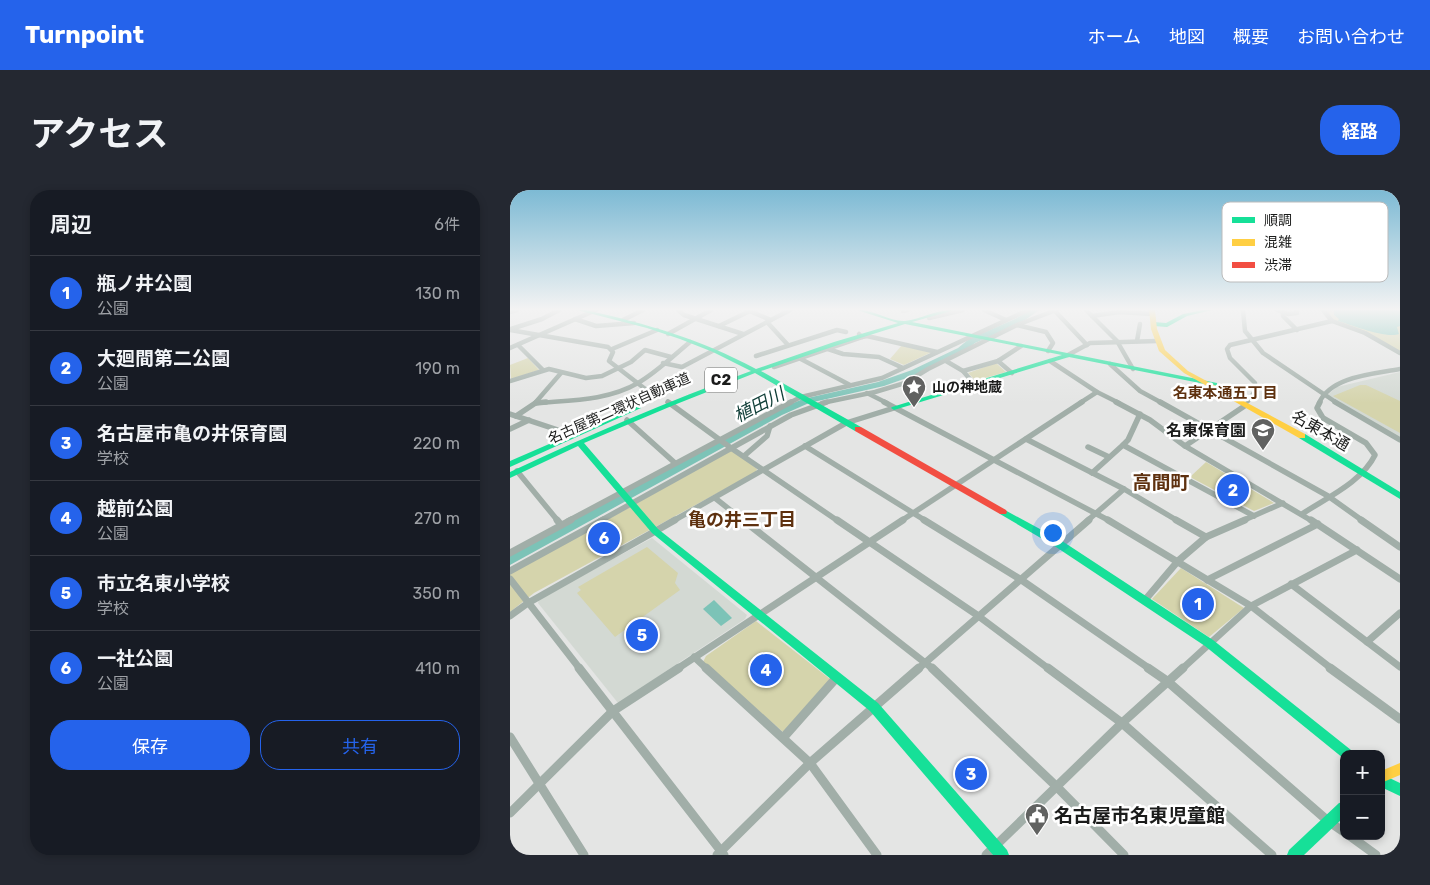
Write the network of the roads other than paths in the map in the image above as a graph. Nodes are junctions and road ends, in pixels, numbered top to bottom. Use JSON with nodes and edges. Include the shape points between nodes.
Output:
{"nodes":[{"id":1,"x":526,"y":341,"type":"edge"},
{"id":2,"x":568,"y":341,"type":"edge"},
{"id":3,"x":631,"y":341,"type":"edge"},
{"id":4,"x":730,"y":341,"type":"edge"},
{"id":5,"x":780,"y":341,"type":"edge"},
{"id":6,"x":811,"y":341,"type":"edge"},
{"id":7,"x":820,"y":341,"type":"edge"},
{"id":8,"x":833,"y":341,"type":"edge"},
{"id":9,"x":844,"y":341,"type":"edge"},
{"id":10,"x":847,"y":341,"type":"edge"},
{"id":11,"x":889,"y":341,"type":"edge"},
{"id":12,"x":962,"y":341,"type":"edge"},
{"id":13,"x":983,"y":341,"type":"edge"},
{"id":14,"x":997,"y":341,"type":"edge"},
{"id":15,"x":1052,"y":341,"type":"edge"},
{"id":16,"x":1083,"y":341,"type":"edge"},
{"id":17,"x":1117,"y":341,"type":"joint"},
{"id":18,"x":1157,"y":341,"type":"edge"},
{"id":19,"x":1163,"y":341,"type":"edge"},
{"id":20,"x":1247,"y":341,"type":"edge"},
{"id":21,"x":1252,"y":341,"type":"edge"},
{"id":22,"x":1379,"y":341,"type":"edge"},
{"id":23,"x":690,"y":342,"type":"joint"},
{"id":24,"x":518,"y":345,"type":"junction"},
{"id":25,"x":1087,"y":345,"type":"junction"},
{"id":26,"x":1021,"y":346,"type":"junction"},
{"id":27,"x":510,"y":348,"type":"edge"},
{"id":28,"x":784,"y":348,"type":"junction"},
{"id":29,"x":828,"y":348,"type":"junction"},
{"id":30,"x":612,"y":349,"type":"junction"},
{"id":31,"x":713,"y":350,"type":"junction"},
{"id":32,"x":1048,"y":351,"type":"junction"},
{"id":33,"x":937,"y":352,"type":"junction"},
{"id":34,"x":1400,"y":353,"type":"edge"},
{"id":35,"x":1068,"y":355,"type":"junction"},
{"id":36,"x":671,"y":356,"type":"junction"},
{"id":37,"x":756,"y":356,"type":"dead end"},
{"id":38,"x":799,"y":358,"type":"junction"},
{"id":39,"x":946,"y":361,"type":"junction"},
{"id":40,"x":998,"y":361,"type":"junction"},
{"id":41,"x":1050,"y":361,"type":"junction"},
{"id":42,"x":663,"y":363,"type":"junction"},
{"id":43,"x":1110,"y":364,"type":"junction"},
{"id":44,"x":774,"y":367,"type":"dead end"},
{"id":45,"x":734,"y":368,"type":"junction"},
{"id":46,"x":903,"y":368,"type":"junction"},
{"id":47,"x":617,"y":369,"type":"junction"},
{"id":48,"x":752,"y":369,"type":"junction"},
{"id":49,"x":1133,"y":369,"type":"junction"},
{"id":50,"x":1400,"y":369,"type":"edge"},
{"id":51,"x":543,"y":370,"type":"junction"},
{"id":52,"x":963,"y":371,"type":"junction"},
{"id":53,"x":561,"y":372,"type":"junction"},
{"id":54,"x":1012,"y":373,"type":"junction"},
{"id":55,"x":510,"y":381,"type":"edge"},
{"id":56,"x":638,"y":382,"type":"junction"},
{"id":57,"x":975,"y":384,"type":"junction"},
{"id":58,"x":1210,"y":384,"type":"junction"},
{"id":59,"x":850,"y":385,"type":"junction"},
{"id":60,"x":1097,"y":392,"type":"junction"},
{"id":61,"x":867,"y":393,"type":"junction"},
{"id":62,"x":653,"y":395,"type":"dead end"},
{"id":63,"x":1323,"y":395,"type":"junction"},
{"id":64,"x":802,"y":397,"type":"junction"},
{"id":65,"x":668,"y":402,"type":"junction"},
{"id":66,"x":536,"y":403,"type":"junction"},
{"id":67,"x":1247,"y":403,"type":"junction"},
{"id":68,"x":814,"y":404,"type":"junction"},
{"id":69,"x":894,"y":408,"type":"junction"},
{"id":70,"x":1140,"y":414,"type":"junction"},
{"id":71,"x":513,"y":415,"type":"edge"},
{"id":72,"x":529,"y":420,"type":"junction"},
{"id":73,"x":627,"y":420,"type":"junction"},
{"id":74,"x":846,"y":423,"type":"junction"},
{"id":75,"x":770,"y":426,"type":"junction"},
{"id":76,"x":510,"y":429,"type":"edge"},
{"id":77,"x":1209,"y":430,"type":"junction"},
{"id":78,"x":564,"y":432,"type":"dead end"},
{"id":79,"x":1026,"y":439,"type":"junction"},
{"id":80,"x":721,"y":440,"type":"junction"},
{"id":81,"x":1400,"y":440,"type":"edge"},
{"id":82,"x":579,"y":442,"type":"junction"},
{"id":83,"x":1123,"y":445,"type":"junction"},
{"id":84,"x":805,"y":446,"type":"junction"},
{"id":85,"x":1185,"y":446,"type":"junction"},
{"id":86,"x":730,"y":447,"type":"junction"},
{"id":87,"x":1088,"y":447,"type":"dead end"},
{"id":88,"x":744,"y":456,"type":"junction"},
{"id":89,"x":1109,"y":457,"type":"junction"},
{"id":90,"x":994,"y":460,"type":"junction"},
{"id":91,"x":674,"y":463,"type":"junction"},
{"id":92,"x":765,"y":469,"type":"junction"},
{"id":93,"x":511,"y":470,"type":"edge"},
{"id":94,"x":1365,"y":470,"type":"junction"},
{"id":95,"x":1092,"y":473,"type":"junction"},
{"id":96,"x":955,"y":484,"type":"junction"},
{"id":97,"x":1124,"y":488,"type":"junction"},
{"id":98,"x":1400,"y":490,"type":"edge"},
{"id":99,"x":622,"y":492,"type":"junction"},
{"id":100,"x":1328,"y":496,"type":"junction"},
{"id":101,"x":1400,"y":496,"type":"edge"},
{"id":102,"x":715,"y":498,"type":"junction"},
{"id":103,"x":630,"y":502,"type":"junction"},
{"id":104,"x":1283,"y":503,"type":"junction"},
{"id":105,"x":913,"y":512,"type":"junction"},
{"id":106,"x":1097,"y":513,"type":"junction"},
{"id":107,"x":1302,"y":514,"type":"junction"},
{"id":108,"x":1254,"y":516,"type":"junction"},
{"id":109,"x":1318,"y":524,"type":"junction"},
{"id":110,"x":561,"y":525,"type":"junction"},
{"id":111,"x":655,"y":531,"type":"junction"},
{"id":112,"x":1206,"y":537,"type":"junction"},
{"id":113,"x":868,"y":541,"type":"junction"},
{"id":114,"x":1059,"y":544,"type":"junction"},
{"id":115,"x":1400,"y":547,"type":"edge"},
{"id":116,"x":1357,"y":550,"type":"junction"},
{"id":117,"x":510,"y":553,"type":"edge"},
{"id":118,"x":1178,"y":561,"type":"junction"},
{"id":119,"x":510,"y":571,"type":"edge"},
{"id":120,"x":815,"y":576,"type":"junction"},
{"id":121,"x":510,"y":579,"type":"edge"},
{"id":122,"x":1020,"y":579,"type":"junction"},
{"id":123,"x":1400,"y":579,"type":"edge"},
{"id":124,"x":1207,"y":580,"type":"junction"},
{"id":125,"x":1291,"y":584,"type":"junction"},
{"id":126,"x":1145,"y":600,"type":"junction"},
{"id":127,"x":528,"y":603,"type":"junction"},
{"id":128,"x":1252,"y":606,"type":"junction"},
{"id":129,"x":1400,"y":613,"type":"edge"},
{"id":130,"x":760,"y":615,"type":"junction"},
{"id":131,"x":977,"y":615,"type":"junction"},
{"id":132,"x":510,"y":616,"type":"edge"},
{"id":133,"x":1367,"y":642,"type":"junction"},
{"id":134,"x":1208,"y":643,"type":"junction"},
{"id":135,"x":694,"y":657,"type":"junction"},
{"id":136,"x":925,"y":661,"type":"junction"},
{"id":137,"x":1400,"y":667,"type":"edge"},
{"id":138,"x":837,"y":677,"type":"junction"},
{"id":139,"x":1167,"y":681,"type":"junction"},
{"id":140,"x":874,"y":707,"type":"junction"},
{"id":141,"x":613,"y":711,"type":"junction"},
{"id":142,"x":1400,"y":719,"type":"edge"},
{"id":143,"x":1122,"y":723,"type":"junction"},
{"id":144,"x":510,"y":737,"type":"edge"},
{"id":145,"x":783,"y":738,"type":"junction"},
{"id":146,"x":1342,"y":750,"type":"edge"},
{"id":147,"x":810,"y":763,"type":"junction"},
{"id":148,"x":1400,"y":769,"type":"edge"},
{"id":149,"x":1385,"y":777,"type":"edge"},
{"id":150,"x":1385,"y":781,"type":"edge"},
{"id":151,"x":539,"y":784,"type":"junction"},
{"id":152,"x":1056,"y":786,"type":"junction"},
{"id":153,"x":1400,"y":790,"type":"edge"},
{"id":154,"x":1340,"y":811,"type":"edge"},
{"id":155,"x":510,"y":813,"type":"edge"},
{"id":156,"x":1328,"y":821,"type":"junction"},
{"id":157,"x":1340,"y":829,"type":"edge"},
{"id":158,"x":1355,"y":840,"type":"edge"},
{"id":159,"x":994,"y":847,"type":"junction"},
{"id":160,"x":721,"y":853,"type":"edge"},
{"id":161,"x":584,"y":855,"type":"edge"},
{"id":162,"x":877,"y":855,"type":"edge"},
{"id":163,"x":986,"y":855,"type":"edge"},
{"id":164,"x":1002,"y":855,"type":"edge"},
{"id":165,"x":1124,"y":855,"type":"edge"},
{"id":166,"x":1272,"y":855,"type":"edge"},
{"id":167,"x":1294,"y":855,"type":"edge"},
{"id":168,"x":1376,"y":855,"type":"edge"}],
"edges":[{"from":1,"to":24,"type":"street"},
{"from":2,"to":30,"type":"street"},
{"from":3,"to":30,"type":"street"},
{"from":4,"to":31,"type":"street"},
{"from":5,"to":28,"type":"street"},
{"from":6,"to":28,"type":"main road"},
{"from":7,"to":93,"type":"main road","name":"名古屋第二環状自動車道","number":"C2","via":[[628,413]]},
{"from":8,"to":93,"type":"main road","name":"名古屋第二環状自動車道","number":"C2","via":[[724,379]]},
{"from":9,"to":48,"type":"main road"},
{"from":10,"to":29,"type":"street"},
{"from":11,"to":33,"type":"street"},
{"from":12,"to":33,"type":"street"},
{"from":13,"to":39,"type":"street"},
{"from":14,"to":26,"type":"main road"},
{"from":15,"to":32,"type":"street"},
{"from":16,"to":25,"type":"street"},
{"from":17,"to":25,"type":"street"},
{"from":17,"to":49,"type":"street"},
{"from":18,"to":58,"type":"main road","name":"名東本通","via":[[1170,360]]},
{"from":19,"to":58,"type":"main road","name":"名東本通","via":[[1180,364]]},
{"from":20,"to":67,"type":"street","via":[[1230,345],[1227,349],[1230,358],[1256,384],[1255,393]]},
{"from":21,"to":63,"type":"street"},
{"from":22,"to":34,"type":"street"},
{"from":23,"to":31,"type":"main road"},
{"from":23,"to":36,"type":"street"},
{"from":24,"to":27,"type":"street"},
{"from":24,"to":51,"type":"street"},
{"from":25,"to":35,"type":"street"},
{"from":26,"to":32,"type":"main road"},
{"from":26,"to":40,"type":"street"},
{"from":28,"to":37,"type":"street"},
{"from":28,"to":45,"type":"main road"},
{"from":29,"to":38,"type":"street"},
{"from":29,"to":46,"type":"street","via":[[840,354],[872,355]]},
{"from":30,"to":47,"type":"street","via":[[609,361]]},
{"from":31,"to":42,"type":"street","via":[[682,367]]},
{"from":31,"to":45,"type":"main road"},
{"from":32,"to":35,"type":"main road"},
{"from":33,"to":46,"type":"street"},
{"from":35,"to":41,"type":"main road"},
{"from":35,"to":43,"type":"main road"},
{"from":36,"to":42,"type":"street"},
{"from":36,"to":47,"type":"street","via":[[645,350]]},
{"from":38,"to":44,"type":"street"},
{"from":38,"to":59,"type":"street"},
{"from":39,"to":52,"type":"street"},
{"from":39,"to":61,"type":"street","via":[[916,378]]},
{"from":40,"to":52,"type":"street"},
{"from":40,"to":54,"type":"street"},
{"from":41,"to":54,"type":"main road"},
{"from":41,"to":60,"type":"street"},
{"from":42,"to":56,"type":"street"},
{"from":43,"to":49,"type":"main road"},
{"from":43,"to":77,"type":"street","via":[[1140,391]]},
{"from":45,"to":48,"type":"main road"},
{"from":45,"to":93,"type":"main road"},
{"from":46,"to":59,"type":"street","via":[[882,378]]},
{"from":47,"to":53,"type":"street","via":[[602,376],[586,378]]},
{"from":47,"to":56,"type":"street"},
{"from":48,"to":64,"type":"main road"},
{"from":48,"to":65,"type":"main road"},
{"from":49,"to":58,"type":"main road"},
{"from":50,"to":63,"type":"street","via":[[1335,384]]},
{"from":51,"to":53,"type":"street","via":[[549,368]]},
{"from":51,"to":55,"type":"street"},
{"from":52,"to":57,"type":"street"},
{"from":53,"to":66,"type":"street"},
{"from":54,"to":57,"type":"main road"},
{"from":56,"to":62,"type":"street"},
{"from":56,"to":66,"type":"street","via":[[597,397]]},
{"from":57,"to":69,"type":"main road"},
{"from":58,"to":67,"type":"main road","name":"名東本通"},
{"from":59,"to":64,"type":"street"},
{"from":60,"to":70,"type":"street"},
{"from":60,"to":79,"type":"street"},
{"from":61,"to":68,"type":"street"},
{"from":61,"to":69,"type":"street"},
{"from":63,"to":81,"type":"street"},
{"from":63,"to":94,"type":"street","via":[[1317,408],[1324,418],[1366,443],[1376,455]]},
{"from":64,"to":68,"type":"main road"},
{"from":64,"to":80,"type":"street"},
{"from":65,"to":73,"type":"main road"},
{"from":65,"to":80,"type":"street"},
{"from":66,"to":71,"type":"street"},
{"from":67,"to":77,"type":"street"},
{"from":67,"to":94,"type":"main road","name":"名東本通"},
{"from":68,"to":74,"type":"main road"},
{"from":68,"to":75,"type":"street"},
{"from":69,"to":74,"type":"street"},
{"from":69,"to":90,"type":"street"},
{"from":70,"to":83,"type":"street"},
{"from":70,"to":85,"type":"street"},
{"from":71,"to":72,"type":"street"},
{"from":72,"to":76,"type":"street"},
{"from":72,"to":78,"type":"street"},
{"from":73,"to":82,"type":"main road"},
{"from":73,"to":91,"type":"street"},
{"from":74,"to":84,"type":"street"},
{"from":74,"to":96,"type":"main road"},
{"from":75,"to":86,"type":"street"},
{"from":75,"to":88,"type":"street","via":[[767,436]]},
{"from":77,"to":85,"type":"street"},
{"from":77,"to":100,"type":"street"},
{"from":79,"to":90,"type":"street"},
{"from":79,"to":95,"type":"street"},
{"from":80,"to":86,"type":"street"},
{"from":80,"to":91,"type":"street"},
{"from":82,"to":93,"type":"main road"},
{"from":82,"to":99,"type":"main road"},
{"from":83,"to":89,"type":"street"},
{"from":83,"to":108,"type":"street"},
{"from":84,"to":92,"type":"street"},
{"from":84,"to":105,"type":"street"},
{"from":85,"to":104,"type":"street"},
{"from":86,"to":88,"type":"street"},
{"from":86,"to":103,"type":"street"},
{"from":87,"to":89,"type":"street"},
{"from":88,"to":92,"type":"street"},
{"from":89,"to":95,"type":"street"},
{"from":90,"to":96,"type":"street"},
{"from":90,"to":106,"type":"street"},
{"from":91,"to":99,"type":"street"},
{"from":92,"to":102,"type":"street"},
{"from":92,"to":113,"type":"street"},
{"from":93,"to":110,"type":"street"},
{"from":94,"to":98,"type":"main road","name":"名東本通"},
{"from":94,"to":100,"type":"street"},
{"from":94,"to":101,"type":"main road","name":"名東本通"},
{"from":95,"to":97,"type":"street"},
{"from":96,"to":105,"type":"street"},
{"from":96,"to":114,"type":"main road"},
{"from":97,"to":106,"type":"street"},
{"from":97,"to":112,"type":"street"},
{"from":99,"to":103,"type":"main road"},
{"from":99,"to":110,"type":"street"},
{"from":100,"to":107,"type":"street"},
{"from":100,"to":115,"type":"street"},
{"from":102,"to":111,"type":"street"},
{"from":102,"to":120,"type":"street"},
{"from":103,"to":111,"type":"main road"},
{"from":103,"to":119,"type":"street"},
{"from":104,"to":107,"type":"street"},
{"from":104,"to":108,"type":"street"},
{"from":105,"to":113,"type":"street"},
{"from":105,"to":122,"type":"street"},
{"from":106,"to":114,"type":"street"},
{"from":106,"to":118,"type":"street"},
{"from":107,"to":109,"type":"street"},
{"from":108,"to":112,"type":"street"},
{"from":109,"to":116,"type":"street"},
{"from":109,"to":124,"type":"street"},
{"from":110,"to":117,"type":"street"},
{"from":111,"to":127,"type":"street"},
{"from":111,"to":130,"type":"main road"},
{"from":112,"to":118,"type":"street"},
{"from":113,"to":120,"type":"street"},
{"from":113,"to":131,"type":"street"},
{"from":114,"to":122,"type":"street"},
{"from":114,"to":126,"type":"main road"},
{"from":116,"to":123,"type":"street"},
{"from":116,"to":125,"type":"street"},
{"from":118,"to":124,"type":"street"},
{"from":118,"to":126,"type":"street"},
{"from":120,"to":130,"type":"street"},
{"from":120,"to":136,"type":"street"},
{"from":121,"to":127,"type":"street"},
{"from":122,"to":131,"type":"street"},
{"from":122,"to":139,"type":"street"},
{"from":124,"to":128,"type":"street"},
{"from":125,"to":128,"type":"street"},
{"from":125,"to":133,"type":"street"},
{"from":126,"to":134,"type":"main road"},
{"from":127,"to":132,"type":"street"},
{"from":127,"to":141,"type":"street"},
{"from":128,"to":134,"type":"street"},
{"from":128,"to":142,"type":"street"},
{"from":129,"to":133,"type":"street"},
{"from":130,"to":135,"type":"street"},
{"from":130,"to":138,"type":"main road"},
{"from":131,"to":136,"type":"street"},
{"from":131,"to":143,"type":"street"},
{"from":133,"to":137,"type":"street"},
{"from":134,"to":139,"type":"street"},
{"from":134,"to":146,"type":"main road"},
{"from":135,"to":141,"type":"street"},
{"from":135,"to":145,"type":"street"},
{"from":136,"to":140,"type":"street"},
{"from":136,"to":152,"type":"street"},
{"from":138,"to":140,"type":"main road"},
{"from":138,"to":145,"type":"street"},
{"from":139,"to":143,"type":"street"},
{"from":139,"to":156,"type":"street"},
{"from":140,"to":147,"type":"street"},
{"from":140,"to":159,"type":"main road"},
{"from":141,"to":151,"type":"street"},
{"from":141,"to":160,"type":"street"},
{"from":143,"to":152,"type":"street"},
{"from":143,"to":166,"type":"street"},
{"from":144,"to":151,"type":"street"},
{"from":145,"to":147,"type":"street"},
{"from":147,"to":160,"type":"street"},
{"from":147,"to":162,"type":"street"},
{"from":148,"to":149,"type":"main road"},
{"from":150,"to":153,"type":"main road"},
{"from":151,"to":155,"type":"street"},
{"from":151,"to":161,"type":"street"},
{"from":152,"to":159,"type":"street"},
{"from":152,"to":165,"type":"street"},
{"from":154,"to":156,"type":"main road"},
{"from":156,"to":157,"type":"street"},
{"from":156,"to":167,"type":"main road"},
{"from":158,"to":168,"type":"street"},
{"from":159,"to":163,"type":"street"},
{"from":159,"to":164,"type":"main road"}]}
